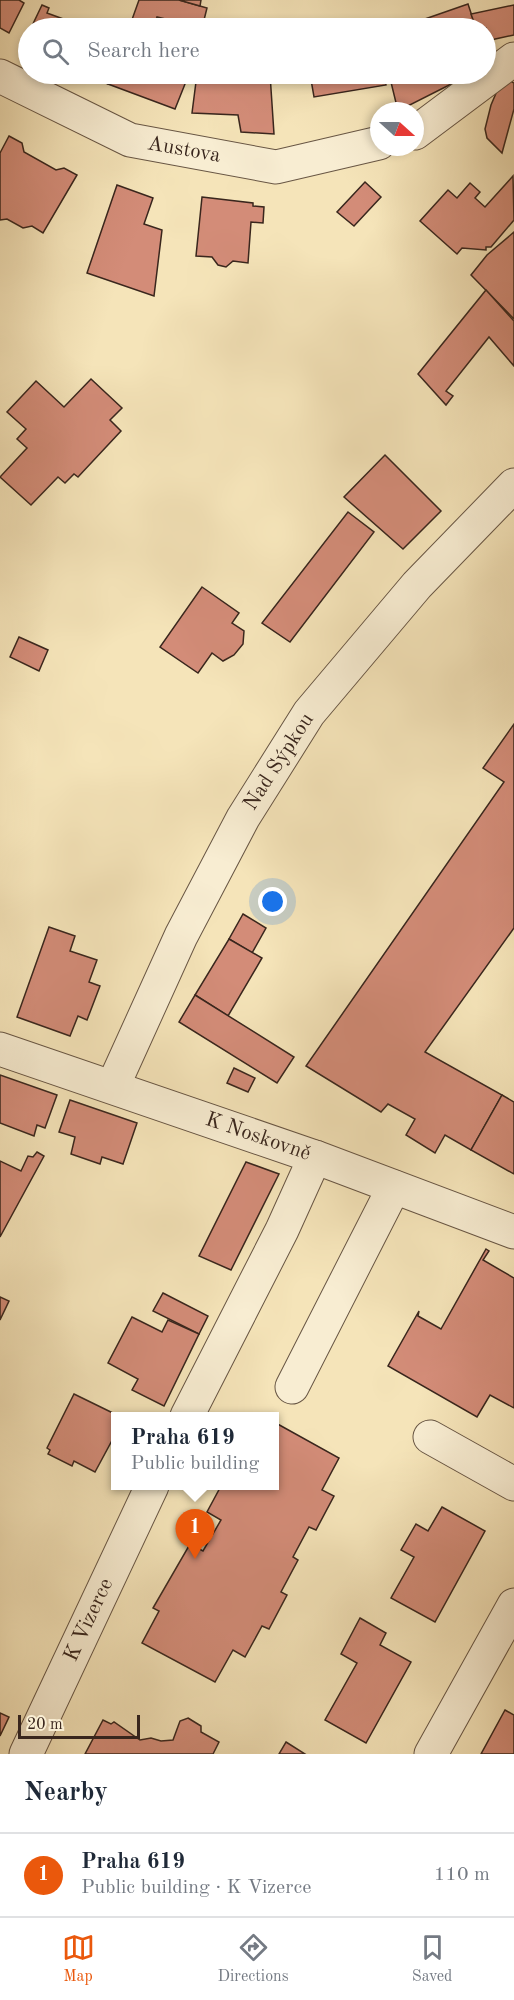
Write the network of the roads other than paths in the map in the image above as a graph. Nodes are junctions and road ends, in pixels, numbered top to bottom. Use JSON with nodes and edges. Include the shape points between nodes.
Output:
{"nodes":[{"id":1,"x":514,"y":59,"type":"edge"},
{"id":2,"x":496,"y":72,"type":"edge"},
{"id":3,"x":0,"y":76,"type":"edge"},
{"id":4,"x":481,"y":84,"type":"edge"},
{"id":5,"x":424,"y":126,"type":"edge"},
{"id":6,"x":370,"y":145,"type":"edge"},
{"id":7,"x":514,"y":485,"type":"edge"},
{"id":8,"x":0,"y":1049,"type":"edge"},
{"id":9,"x":113,"y":1086,"type":"junction"},
{"id":10,"x":315,"y":1157,"type":"junction"},
{"id":11,"x":394,"y":1187,"type":"junction"},
{"id":12,"x":514,"y":1232,"type":"edge"},
{"id":13,"x":292,"y":1387,"type":"dead end"},
{"id":14,"x":189,"y":1412,"type":"edge"},
{"id":15,"x":430,"y":1437,"type":"dead end"},
{"id":16,"x":514,"y":1484,"type":"edge"},
{"id":17,"x":150,"y":1490,"type":"edge"},
{"id":18,"x":514,"y":1605,"type":"edge"},
{"id":19,"x":26,"y":1754,"type":"edge"},
{"id":20,"x":431,"y":1754,"type":"edge"}],
"edges":[{"from":1,"to":2,"type":"street"},
{"from":3,"to":6,"type":"street","name":"Austova","via":[[130,140],[276,167]]},
{"from":4,"to":5,"type":"street"},
{"from":7,"to":9,"type":"street","name":"Nad Sýpkou","via":[[417,585],[309,713],[243,818],[181,936]]},
{"from":8,"to":9,"type":"street","name":"K Noskovně"},
{"from":9,"to":10,"type":"street","name":"K Noskovně"},
{"from":10,"to":11,"type":"street","name":"K Noskovně"},
{"from":10,"to":14,"type":"street"},
{"from":11,"to":12,"type":"street","name":"K Noskovně"},
{"from":11,"to":13,"type":"street"},
{"from":15,"to":16,"type":"street"},
{"from":17,"to":19,"type":"street","name":"K Vizerce"},
{"from":18,"to":20,"type":"street"}]}
